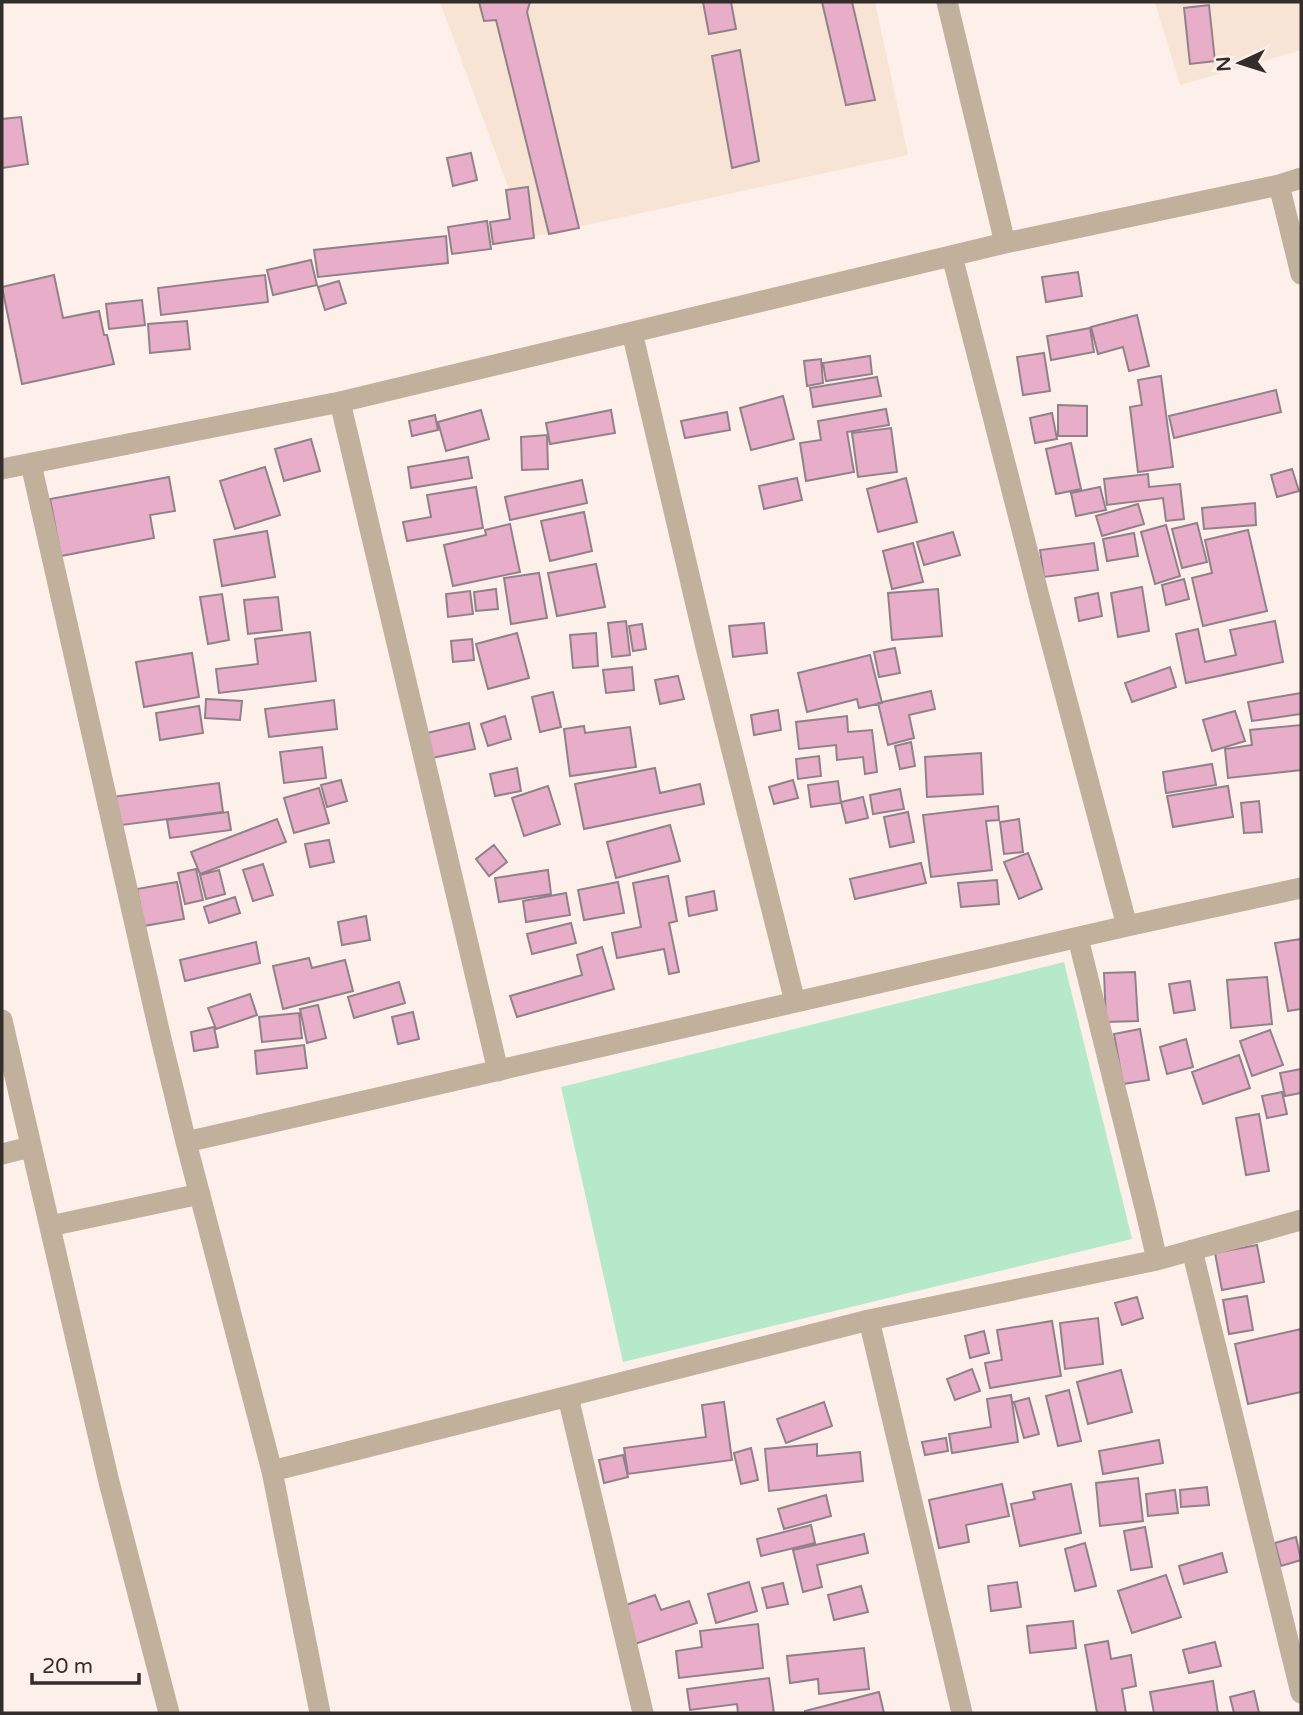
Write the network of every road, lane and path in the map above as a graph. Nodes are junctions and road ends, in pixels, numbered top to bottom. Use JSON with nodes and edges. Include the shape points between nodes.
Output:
{"nodes":[{"id":1,"x":947,"y":2,"type":"edge"},
{"id":2,"x":1301,"y":178,"type":"edge"},
{"id":3,"x":1279,"y":185,"type":"junction"},
{"id":4,"x":1005,"y":243,"type":"junction"},
{"id":5,"x":952,"y":256,"type":"junction"},
{"id":6,"x":1301,"y":274,"type":"edge"},
{"id":7,"x":632,"y":332,"type":"junction"},
{"id":8,"x":341,"y":402,"type":"junction"},
{"id":9,"x":31,"y":464,"type":"junction"},
{"id":10,"x":2,"y":469,"type":"edge"},
{"id":11,"x":1301,"y":888,"type":"edge"},
{"id":12,"x":1128,"y":926,"type":"junction"},
{"id":13,"x":1078,"y":938,"type":"junction"},
{"id":14,"x":794,"y":1002,"type":"junction"},
{"id":15,"x":2,"y":1020,"type":"edge"},
{"id":16,"x":498,"y":1071,"type":"junction"},
{"id":17,"x":186,"y":1142,"type":"junction"},
{"id":18,"x":30,"y":1147,"type":"junction"},
{"id":19,"x":2,"y":1154,"type":"edge"},
{"id":20,"x":200,"y":1194,"type":"junction"},
{"id":21,"x":1301,"y":1220,"type":"edge"},
{"id":22,"x":50,"y":1226,"type":"junction"},
{"id":23,"x":1192,"y":1250,"type":"junction"},
{"id":24,"x":1157,"y":1260,"type":"junction"},
{"id":25,"x":869,"y":1320,"type":"junction"},
{"id":26,"x":568,"y":1397,"type":"junction"},
{"id":27,"x":272,"y":1471,"type":"junction"},
{"id":28,"x":1301,"y":1693,"type":"edge"},
{"id":29,"x":169,"y":1713,"type":"edge"},
{"id":30,"x":320,"y":1713,"type":"edge"},
{"id":31,"x":643,"y":1713,"type":"edge"},
{"id":32,"x":962,"y":1713,"type":"edge"}],
"edges":[{"from":1,"to":4,"type":"street"},
{"from":2,"to":3,"type":"street"},
{"from":3,"to":4,"type":"street"},
{"from":3,"to":6,"type":"street"},
{"from":4,"to":5,"type":"street"},
{"from":5,"to":7,"type":"street"},
{"from":5,"to":12,"type":"street"},
{"from":7,"to":8,"type":"street"},
{"from":7,"to":14,"type":"street"},
{"from":8,"to":9,"type":"street"},
{"from":8,"to":16,"type":"street"},
{"from":9,"to":10,"type":"street"},
{"from":9,"to":17,"type":"street"},
{"from":11,"to":12,"type":"street"},
{"from":12,"to":13,"type":"street"},
{"from":13,"to":14,"type":"street"},
{"from":13,"to":24,"type":"street"},
{"from":14,"to":16,"type":"street"},
{"from":15,"to":18,"type":"street"},
{"from":16,"to":17,"type":"street"},
{"from":17,"to":20,"type":"street"},
{"from":18,"to":19,"type":"street"},
{"from":18,"to":22,"type":"street"},
{"from":20,"to":22,"type":"street"},
{"from":20,"to":27,"type":"street"},
{"from":21,"to":23,"type":"street"},
{"from":22,"to":29,"type":"street","via":[[108,1482]]},
{"from":23,"to":24,"type":"street"},
{"from":23,"to":28,"type":"street"},
{"from":24,"to":25,"type":"street"},
{"from":25,"to":26,"type":"street"},
{"from":25,"to":32,"type":"street"},
{"from":26,"to":27,"type":"street"},
{"from":26,"to":31,"type":"street"},
{"from":27,"to":30,"type":"street"}]}
